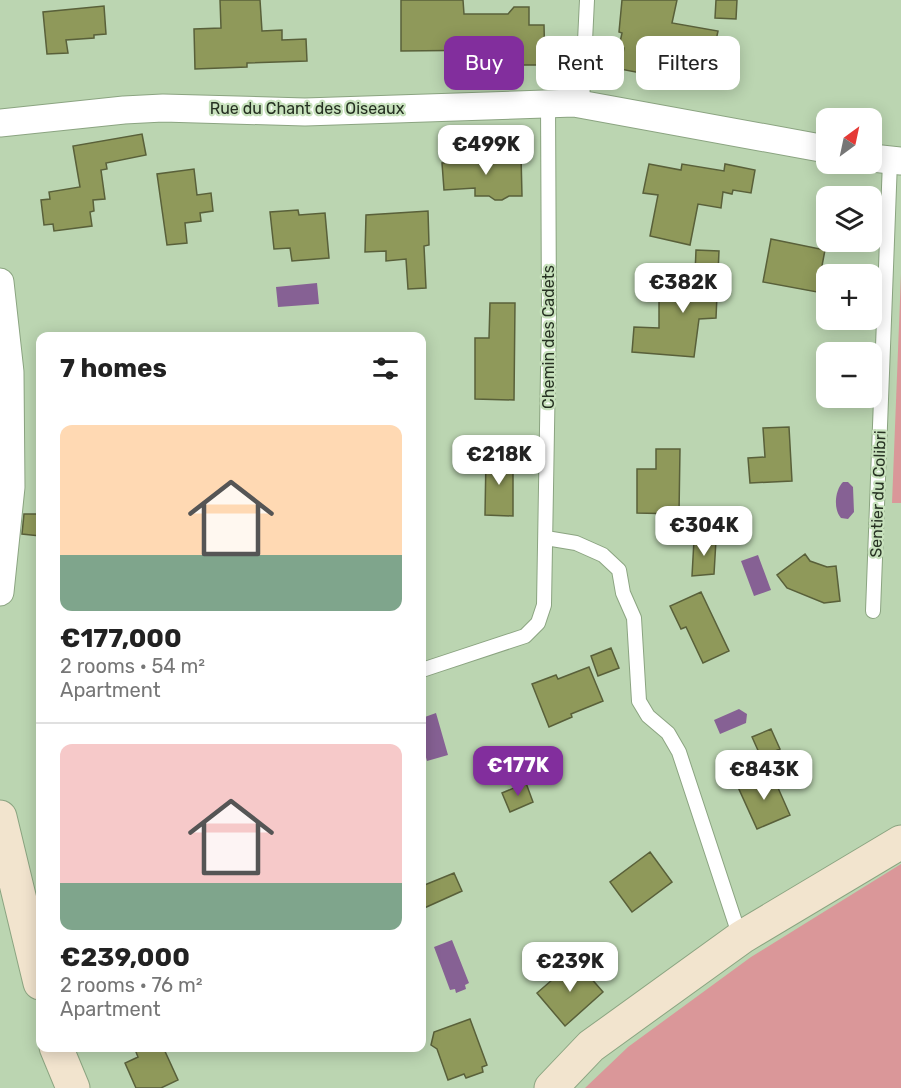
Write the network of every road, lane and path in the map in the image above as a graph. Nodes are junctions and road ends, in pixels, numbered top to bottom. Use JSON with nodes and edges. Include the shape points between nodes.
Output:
{"nodes":[{"id":1,"x":587,"y":0,"type":"edge"},
{"id":2,"x":548,"y":102,"type":"junction"},
{"id":3,"x":582,"y":103,"type":"junction"},
{"id":4,"x":0,"y":123,"type":"edge"},
{"id":5,"x":816,"y":147,"type":"edge"},
{"id":6,"x":887,"y":160,"type":"edge"},
{"id":7,"x":0,"y":282,"type":"edge"},
{"id":8,"x":546,"y":538,"type":"junction"},
{"id":9,"x":0,"y":592,"type":"edge"},
{"id":10,"x":873,"y":612,"type":"dead end"},
{"id":11,"x":426,"y":669,"type":"edge"},
{"id":12,"x":0,"y":817,"type":"edge"},
{"id":13,"x":901,"y":842,"type":"edge"},
{"id":14,"x":742,"y":937,"type":"junction"},
{"id":15,"x":36,"y":966,"type":"edge"},
{"id":16,"x":58,"y":1052,"type":"edge"},
{"id":17,"x":555,"y":1086,"type":"edge"},
{"id":18,"x":73,"y":1088,"type":"edge"}],
"edges":[{"from":1,"to":3,"type":"lane"},
{"from":2,"to":3,"type":"street","name":"Rue du Chant des Oiseaux"},
{"from":2,"to":4,"type":"street","name":"Rue du Chant des Oiseaux","via":[[305,111],[153,108]]},
{"from":2,"to":8,"type":"lane","name":"Chemin des Cadets"},
{"from":3,"to":5,"type":"street","name":"Rue du Chant des Oiseaux"},
{"from":6,"to":10,"type":"lane","name":"Sentier du Colibri"},
{"from":7,"to":9,"type":"street","via":[[10,372],[11,487]]},
{"from":8,"to":11,"type":"lane","name":"Chemin des Cadets","via":[[544,605],[538,623],[525,636]]},
{"from":8,"to":14,"type":"lane","via":[[576,543],[603,555],[619,570],[623,593],[634,618],[639,701],[648,716],[668,733],[679,752]]},
{"from":12,"to":15,"type":"main road"},
{"from":13,"to":14,"type":"main road"},
{"from":14,"to":17,"type":"main road","via":[[591,1046]]},
{"from":16,"to":18,"type":"main road"}]}
